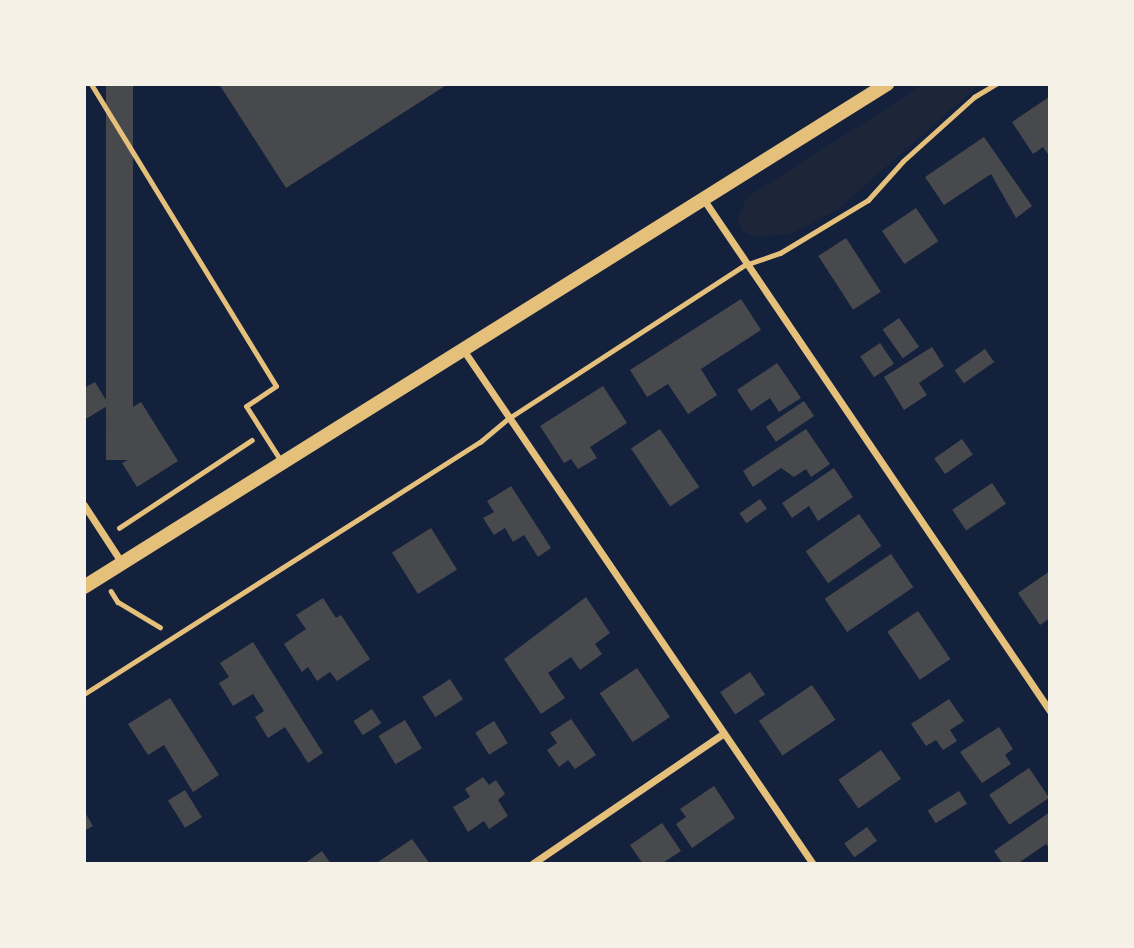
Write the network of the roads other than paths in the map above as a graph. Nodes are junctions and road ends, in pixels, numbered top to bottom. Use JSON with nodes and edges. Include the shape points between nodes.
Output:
{"nodes":[{"id":1,"x":91,"y":84,"type":"edge"},
{"id":2,"x":887,"y":84,"type":"edge"},
{"id":3,"x":996,"y":84,"type":"edge"},
{"id":4,"x":704,"y":200,"type":"junction"},
{"id":5,"x":746,"y":265,"type":"junction"},
{"id":6,"x":464,"y":351,"type":"junction"},
{"id":7,"x":509,"y":418,"type":"junction"},
{"id":8,"x":282,"y":463,"type":"junction"},
{"id":9,"x":84,"y":505,"type":"edge"},
{"id":10,"x":122,"y":564,"type":"junction"},
{"id":11,"x":84,"y":587,"type":"edge"},
{"id":12,"x":84,"y":694,"type":"edge"},
{"id":13,"x":1050,"y":711,"type":"edge"},
{"id":14,"x":724,"y":733,"type":"junction"},
{"id":15,"x":532,"y":864,"type":"edge"},
{"id":16,"x":813,"y":864,"type":"edge"}],
"edges":[{"from":1,"to":8,"type":"lane","via":[[276,386],[246,406]]},
{"from":2,"to":4,"type":"main road"},
{"from":3,"to":5,"type":"lane","via":[[974,97],[903,161],[868,200],[780,253]]},
{"from":4,"to":5,"type":"street"},
{"from":4,"to":6,"type":"main road"},
{"from":5,"to":7,"type":"lane"},
{"from":5,"to":13,"type":"street"},
{"from":6,"to":7,"type":"street"},
{"from":6,"to":8,"type":"main road"},
{"from":7,"to":12,"type":"lane","via":[[480,442]]},
{"from":7,"to":14,"type":"street"},
{"from":8,"to":10,"type":"main road"},
{"from":9,"to":10,"type":"street"},
{"from":10,"to":11,"type":"main road"},
{"from":14,"to":15,"type":"street"},
{"from":14,"to":16,"type":"street"}]}
